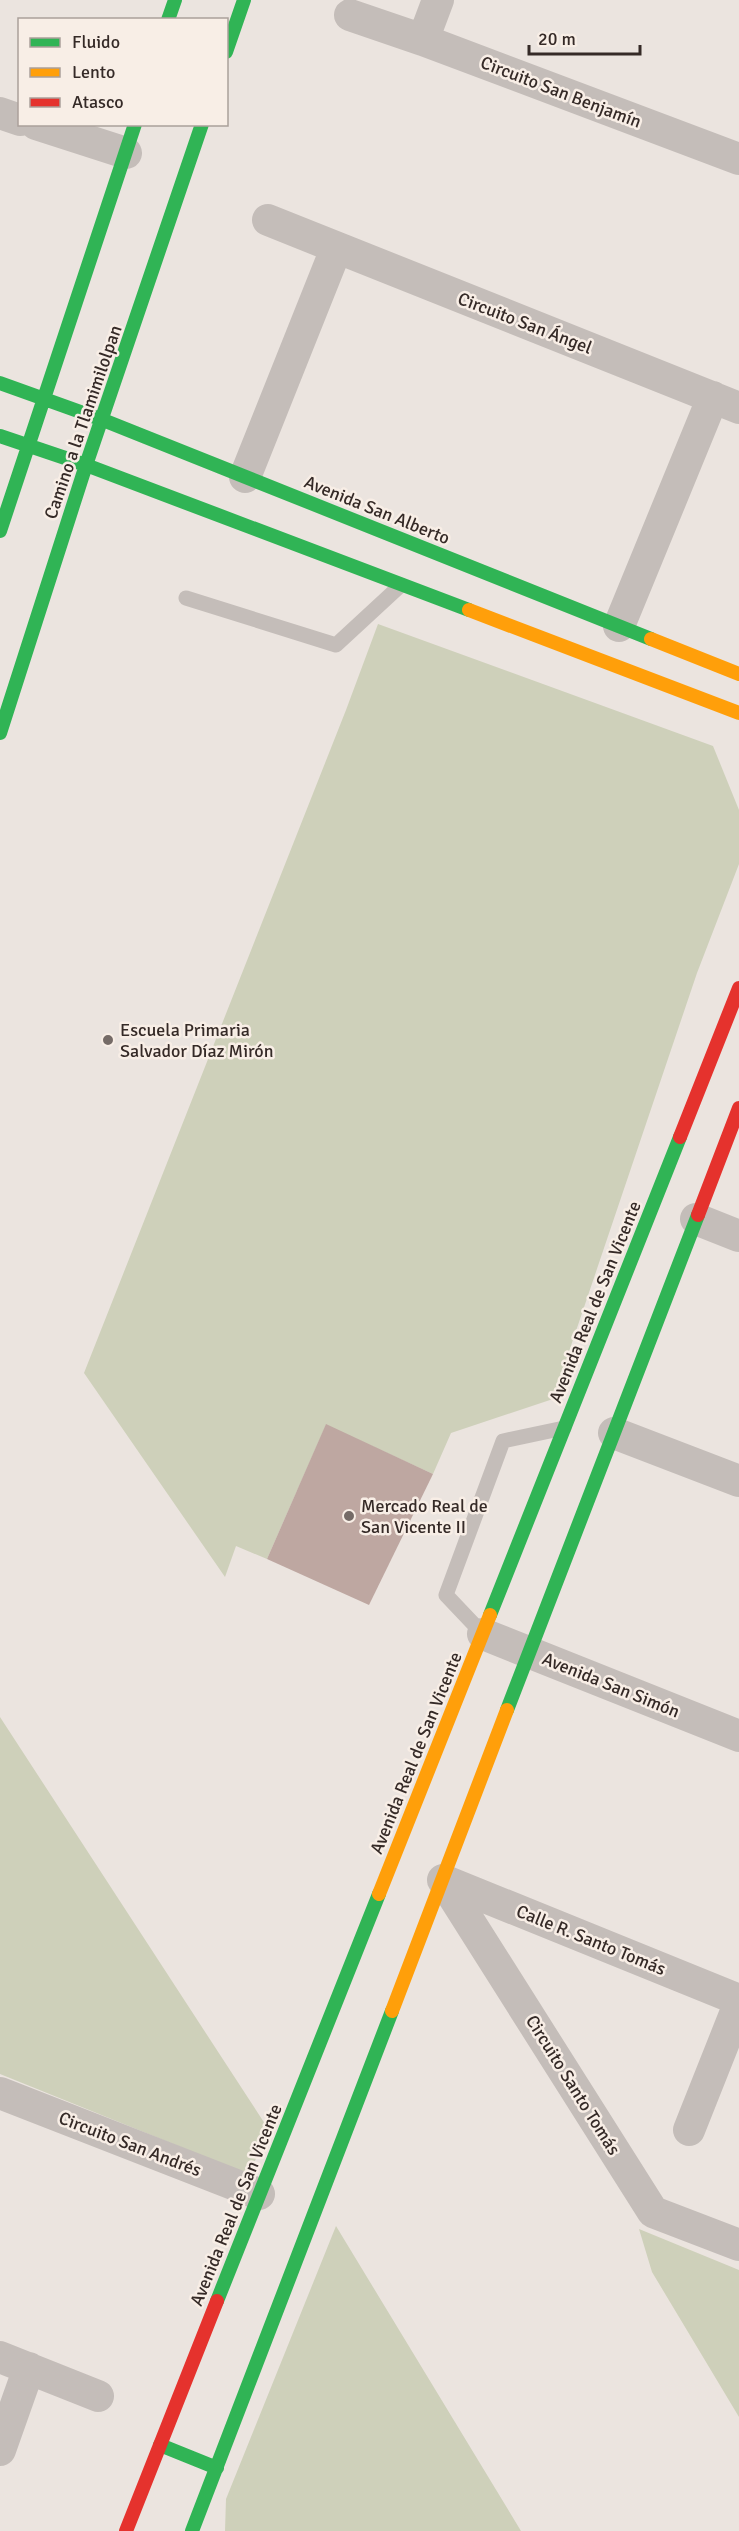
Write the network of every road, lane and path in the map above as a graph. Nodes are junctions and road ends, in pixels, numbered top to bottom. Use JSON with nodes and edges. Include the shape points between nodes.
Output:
{"nodes":[{"id":1,"x":175,"y":0,"type":"edge"},
{"id":2,"x":244,"y":0,"type":"edge"},
{"id":3,"x":438,"y":0,"type":"edge"},
{"id":4,"x":350,"y":15,"type":"dead end"},
{"id":5,"x":169,"y":18,"type":"edge"},
{"id":6,"x":423,"y":40,"type":"junction"},
{"id":7,"x":228,"y":46,"type":"edge"},
{"id":8,"x":0,"y":113,"type":"edge"},
{"id":9,"x":18,"y":119,"type":"edge"},
{"id":10,"x":49,"y":126,"type":"edge"},
{"id":11,"x":201,"y":126,"type":"edge"},
{"id":12,"x":130,"y":139,"type":"edge"},
{"id":13,"x":739,"y":159,"type":"edge"},
{"id":14,"x":268,"y":220,"type":"dead end"},
{"id":15,"x":336,"y":249,"type":"junction"},
{"id":16,"x":0,"y":383,"type":"edge"},
{"id":17,"x":43,"y":397,"type":"junction"},
{"id":18,"x":726,"y":403,"type":"edge"},
{"id":19,"x":103,"y":420,"type":"junction"},
{"id":20,"x":0,"y":436,"type":"edge"},
{"id":21,"x":28,"y":445,"type":"junction"},
{"id":22,"x":86,"y":465,"type":"junction"},
{"id":23,"x":244,"y":477,"type":"junction"},
{"id":24,"x":0,"y":531,"type":"edge"},
{"id":25,"x":401,"y":585,"type":"junction"},
{"id":26,"x":186,"y":598,"type":"dead end"},
{"id":27,"x":619,"y":626,"type":"junction"},
{"id":28,"x":739,"y":674,"type":"edge"},
{"id":29,"x":739,"y":713,"type":"edge"},
{"id":30,"x":0,"y":733,"type":"edge"},
{"id":31,"x":739,"y":988,"type":"edge"},
{"id":32,"x":739,"y":1107,"type":"edge"},
{"id":33,"x":696,"y":1219,"type":"junction"},
{"id":34,"x":739,"y":1236,"type":"edge"},
{"id":35,"x":564,"y":1428,"type":"junction"},
{"id":36,"x":614,"y":1433,"type":"junction"},
{"id":37,"x":739,"y":1481,"type":"edge"},
{"id":38,"x":483,"y":1634,"type":"junction"},
{"id":39,"x":530,"y":1653,"type":"junction"},
{"id":40,"x":739,"y":1736,"type":"edge"},
{"id":41,"x":443,"y":1880,"type":"junction"},
{"id":42,"x":739,"y":2002,"type":"edge"},
{"id":43,"x":0,"y":2093,"type":"edge"},
{"id":44,"x":689,"y":2130,"type":"dead end"},
{"id":45,"x":259,"y":2194,"type":"junction"},
{"id":46,"x":739,"y":2245,"type":"edge"},
{"id":47,"x":0,"y":2357,"type":"edge"},
{"id":48,"x":29,"y":2368,"type":"junction"},
{"id":49,"x":98,"y":2396,"type":"dead end"},
{"id":50,"x":160,"y":2445,"type":"junction"},
{"id":51,"x":0,"y":2450,"type":"edge"},
{"id":52,"x":217,"y":2468,"type":"junction"},
{"id":53,"x":126,"y":2531,"type":"edge"},
{"id":54,"x":192,"y":2531,"type":"edge"}],
"edges":[{"from":1,"to":5,"type":"street"},
{"from":2,"to":7,"type":"street"},
{"from":3,"to":6,"type":"street"},
{"from":4,"to":6,"type":"street","name":"Circuito San Benjamín"},
{"from":6,"to":13,"type":"street","name":"Circuito San Benjamín"},
{"from":8,"to":9,"type":"street"},
{"from":10,"to":12,"type":"street"},
{"from":11,"to":19,"type":"street","name":"Camino a la Tlamimilolpan"},
{"from":12,"to":17,"type":"street"},
{"from":14,"to":15,"type":"street","name":"Circuito San Ángel"},
{"from":15,"to":18,"type":"street","name":"Circuito San Ángel"},
{"from":15,"to":23,"type":"street"},
{"from":16,"to":17,"type":"street","name":"Avenida San Alberto"},
{"from":17,"to":19,"type":"street","name":"Avenida San Alberto"},
{"from":17,"to":21,"type":"street"},
{"from":18,"to":27,"type":"street","name":"Circuito San Ángel"},
{"from":19,"to":22,"type":"street","name":"Camino a la Tlamimilolpan"},
{"from":19,"to":23,"type":"street","name":"Avenida San Alberto"},
{"from":20,"to":21,"type":"street"},
{"from":21,"to":22,"type":"street"},
{"from":21,"to":24,"type":"street"},
{"from":22,"to":25,"type":"street"},
{"from":22,"to":30,"type":"street","name":"Camino a la Tlamimilolpan"},
{"from":23,"to":27,"type":"street","name":"Avenida San Alberto"},
{"from":25,"to":26,"type":"lane","via":[[336,645]]},
{"from":25,"to":29,"type":"street"},
{"from":27,"to":28,"type":"street","name":"Avenida San Alberto"},
{"from":31,"to":35,"type":"street","name":"Avenida Real de San Vicente"},
{"from":32,"to":33,"type":"street"},
{"from":33,"to":34,"type":"street"},
{"from":33,"to":36,"type":"street"},
{"from":35,"to":38,"type":"street","name":"Avenida Real de San Vicente"},
{"from":35,"to":38,"type":"lane","via":[[503,1441],[446,1595]]},
{"from":36,"to":37,"type":"street"},
{"from":36,"to":39,"type":"street"},
{"from":38,"to":39,"type":"street","name":"Avenida San Simón"},
{"from":38,"to":45,"type":"street","name":"Avenida Real de San Vicente"},
{"from":39,"to":40,"type":"street","name":"Avenida San Simón"},
{"from":39,"to":41,"type":"street"},
{"from":41,"to":42,"type":"street","name":"Calle R. Santo Tomás"},
{"from":41,"to":46,"type":"street","name":"Circuito Santo Tomás","via":[[653,2212]]},
{"from":41,"to":52,"type":"street"},
{"from":42,"to":44,"type":"street"},
{"from":43,"to":45,"type":"street","name":"Circuito San Andrés"},
{"from":45,"to":50,"type":"street","name":"Avenida Real de San Vicente"},
{"from":47,"to":48,"type":"street"},
{"from":48,"to":49,"type":"street"},
{"from":48,"to":51,"type":"street"},
{"from":50,"to":52,"type":"street"},
{"from":50,"to":53,"type":"street","name":"Avenida Real de San Vicente"},
{"from":52,"to":54,"type":"street"}]}
